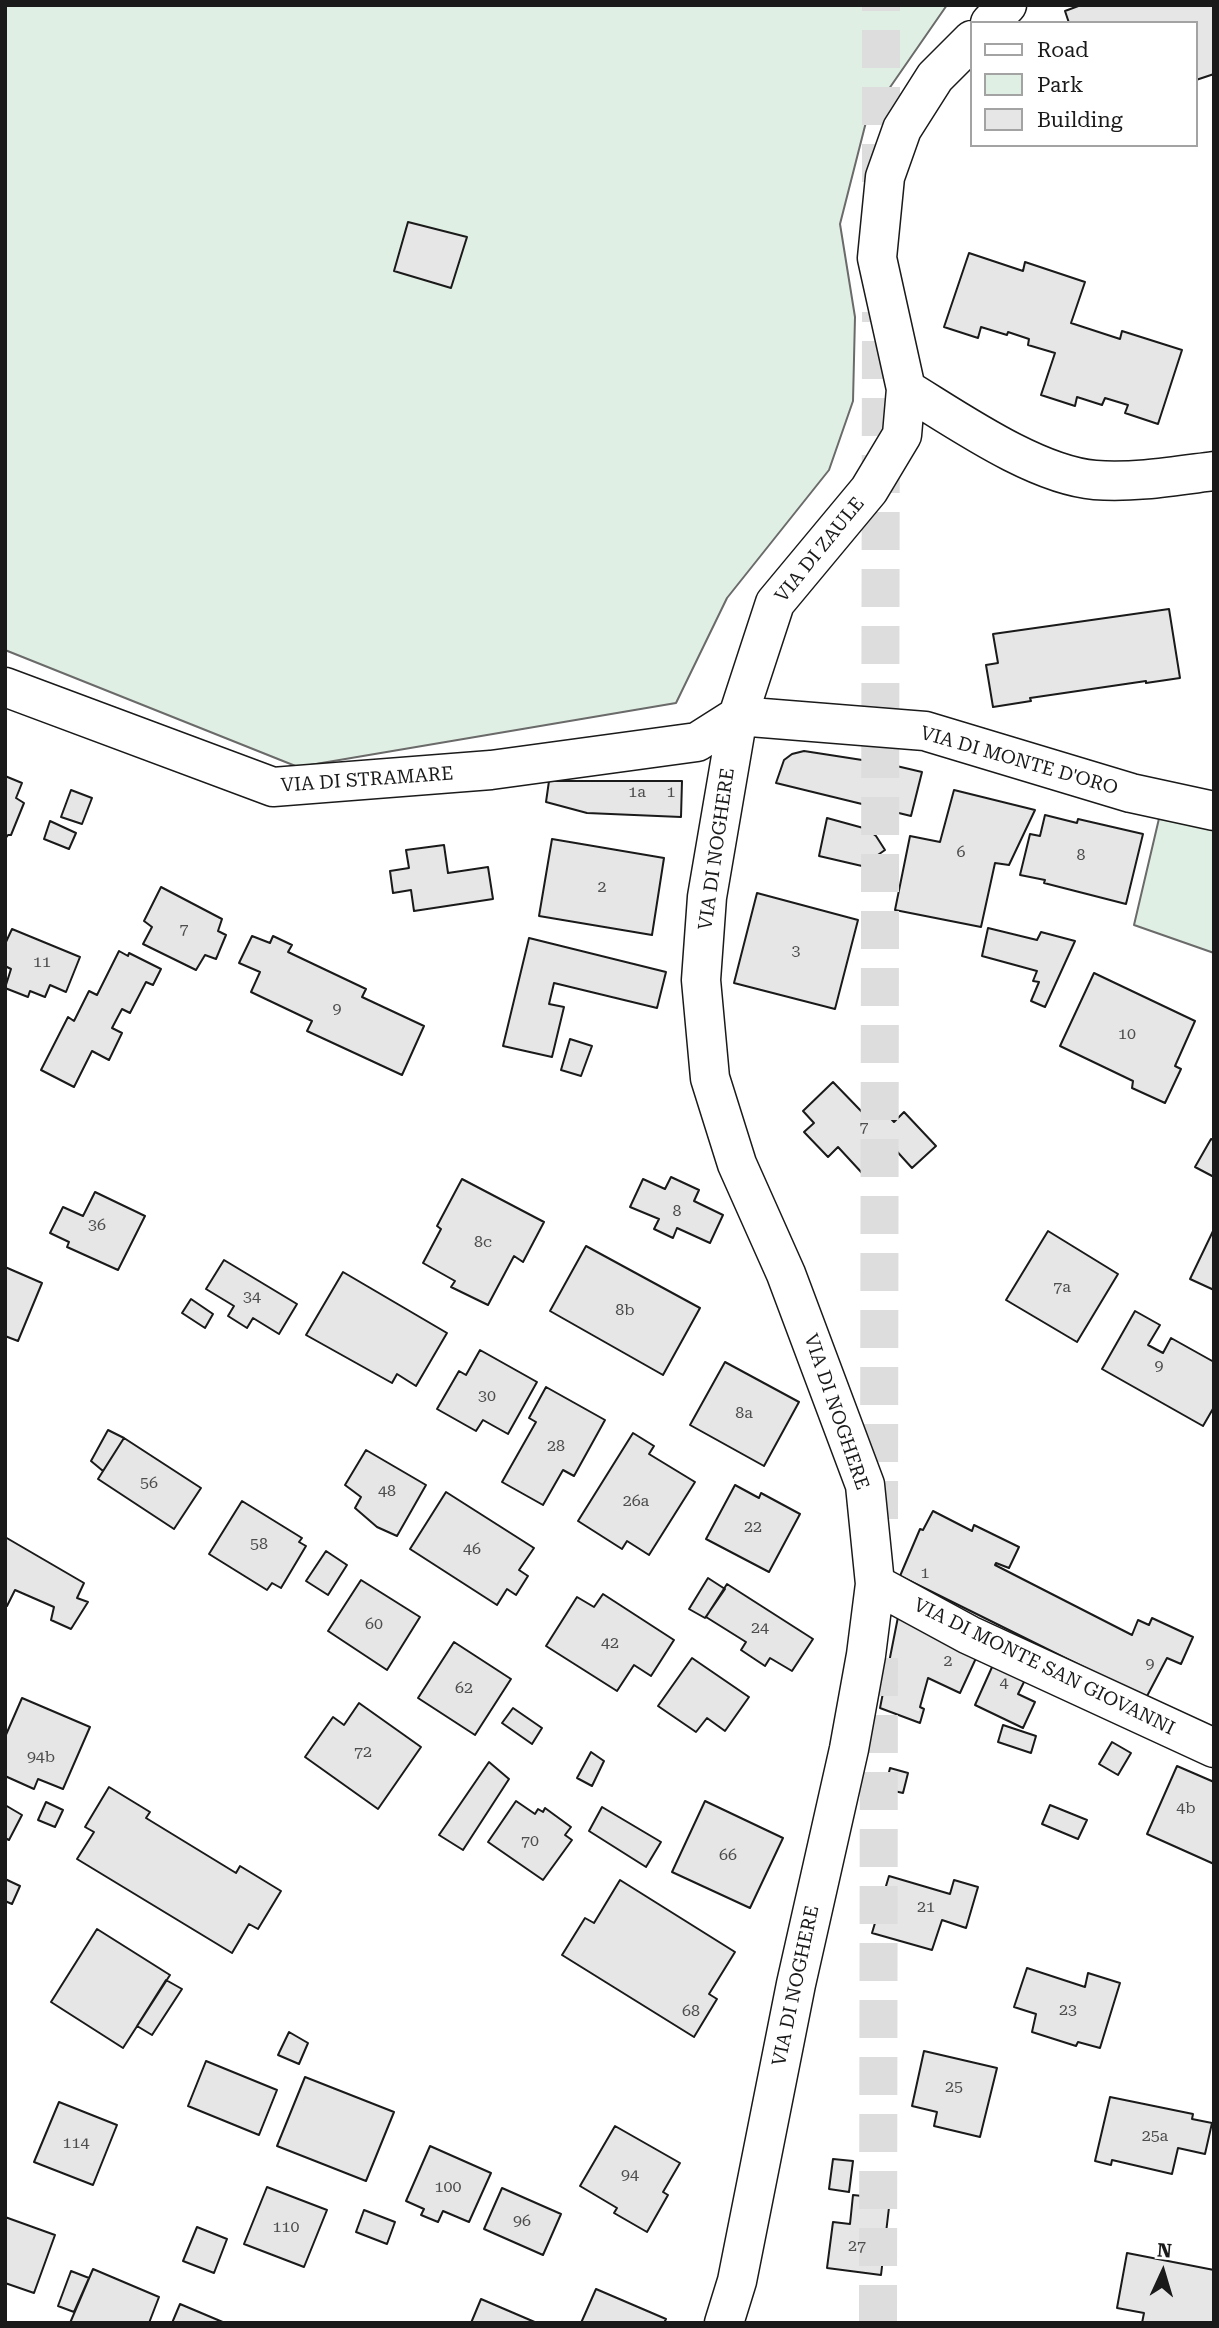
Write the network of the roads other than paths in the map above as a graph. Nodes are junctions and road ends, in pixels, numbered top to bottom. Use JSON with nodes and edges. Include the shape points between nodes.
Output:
{"nodes":[{"id":1,"x":1007,"y":5,"type":"edge"},
{"id":2,"x":992,"y":21,"type":"edge"},
{"id":3,"x":970,"y":42,"type":"edge"},
{"id":4,"x":906,"y":389,"type":"junction"},
{"id":5,"x":1214,"y":471,"type":"edge"},
{"id":6,"x":5,"y":687,"type":"edge"},
{"id":7,"x":738,"y":716,"type":"junction"},
{"id":8,"x":1214,"y":811,"type":"edge"},
{"id":9,"x":875,"y":1584,"type":"junction"},
{"id":10,"x":1214,"y":1748,"type":"edge"},
{"id":11,"x":724,"y":2323,"type":"edge"}],
"edges":[{"from":1,"to":2,"type":"street"},
{"from":3,"to":4,"type":"street","name":"VIA DI ZAULE","via":[[935,77],[902,129],[885,177],[877,258]]},
{"from":4,"to":5,"type":"street","via":[[986,438],[1054,471],[1094,480]]},
{"from":4,"to":7,"type":"street","name":"VIA DI ZAULE","via":[[902,435],[869,490],[775,603]]},
{"from":6,"to":7,"type":"street","name":"VIA DI STRAMARE","via":[[273,787],[491,770],[697,742]]},
{"from":7,"to":8,"type":"street","name":"VIA DI MONTE D'ORO","via":[[925,731],[1131,793]]},
{"from":7,"to":9,"type":"street","name":"VIA DI NOGHERE","via":[[706,897],[701,980],[710,1079],[737,1164],[786,1274],[865,1485]]},
{"from":9,"to":10,"type":"street","name":"VIA DI MONTE SAN GIOVANNI","via":[[969,1635]]},
{"from":9,"to":11,"type":"street","name":"VIA DI NOGHERE","via":[[849,1749],[793,1997],[737,2281]]}]}
